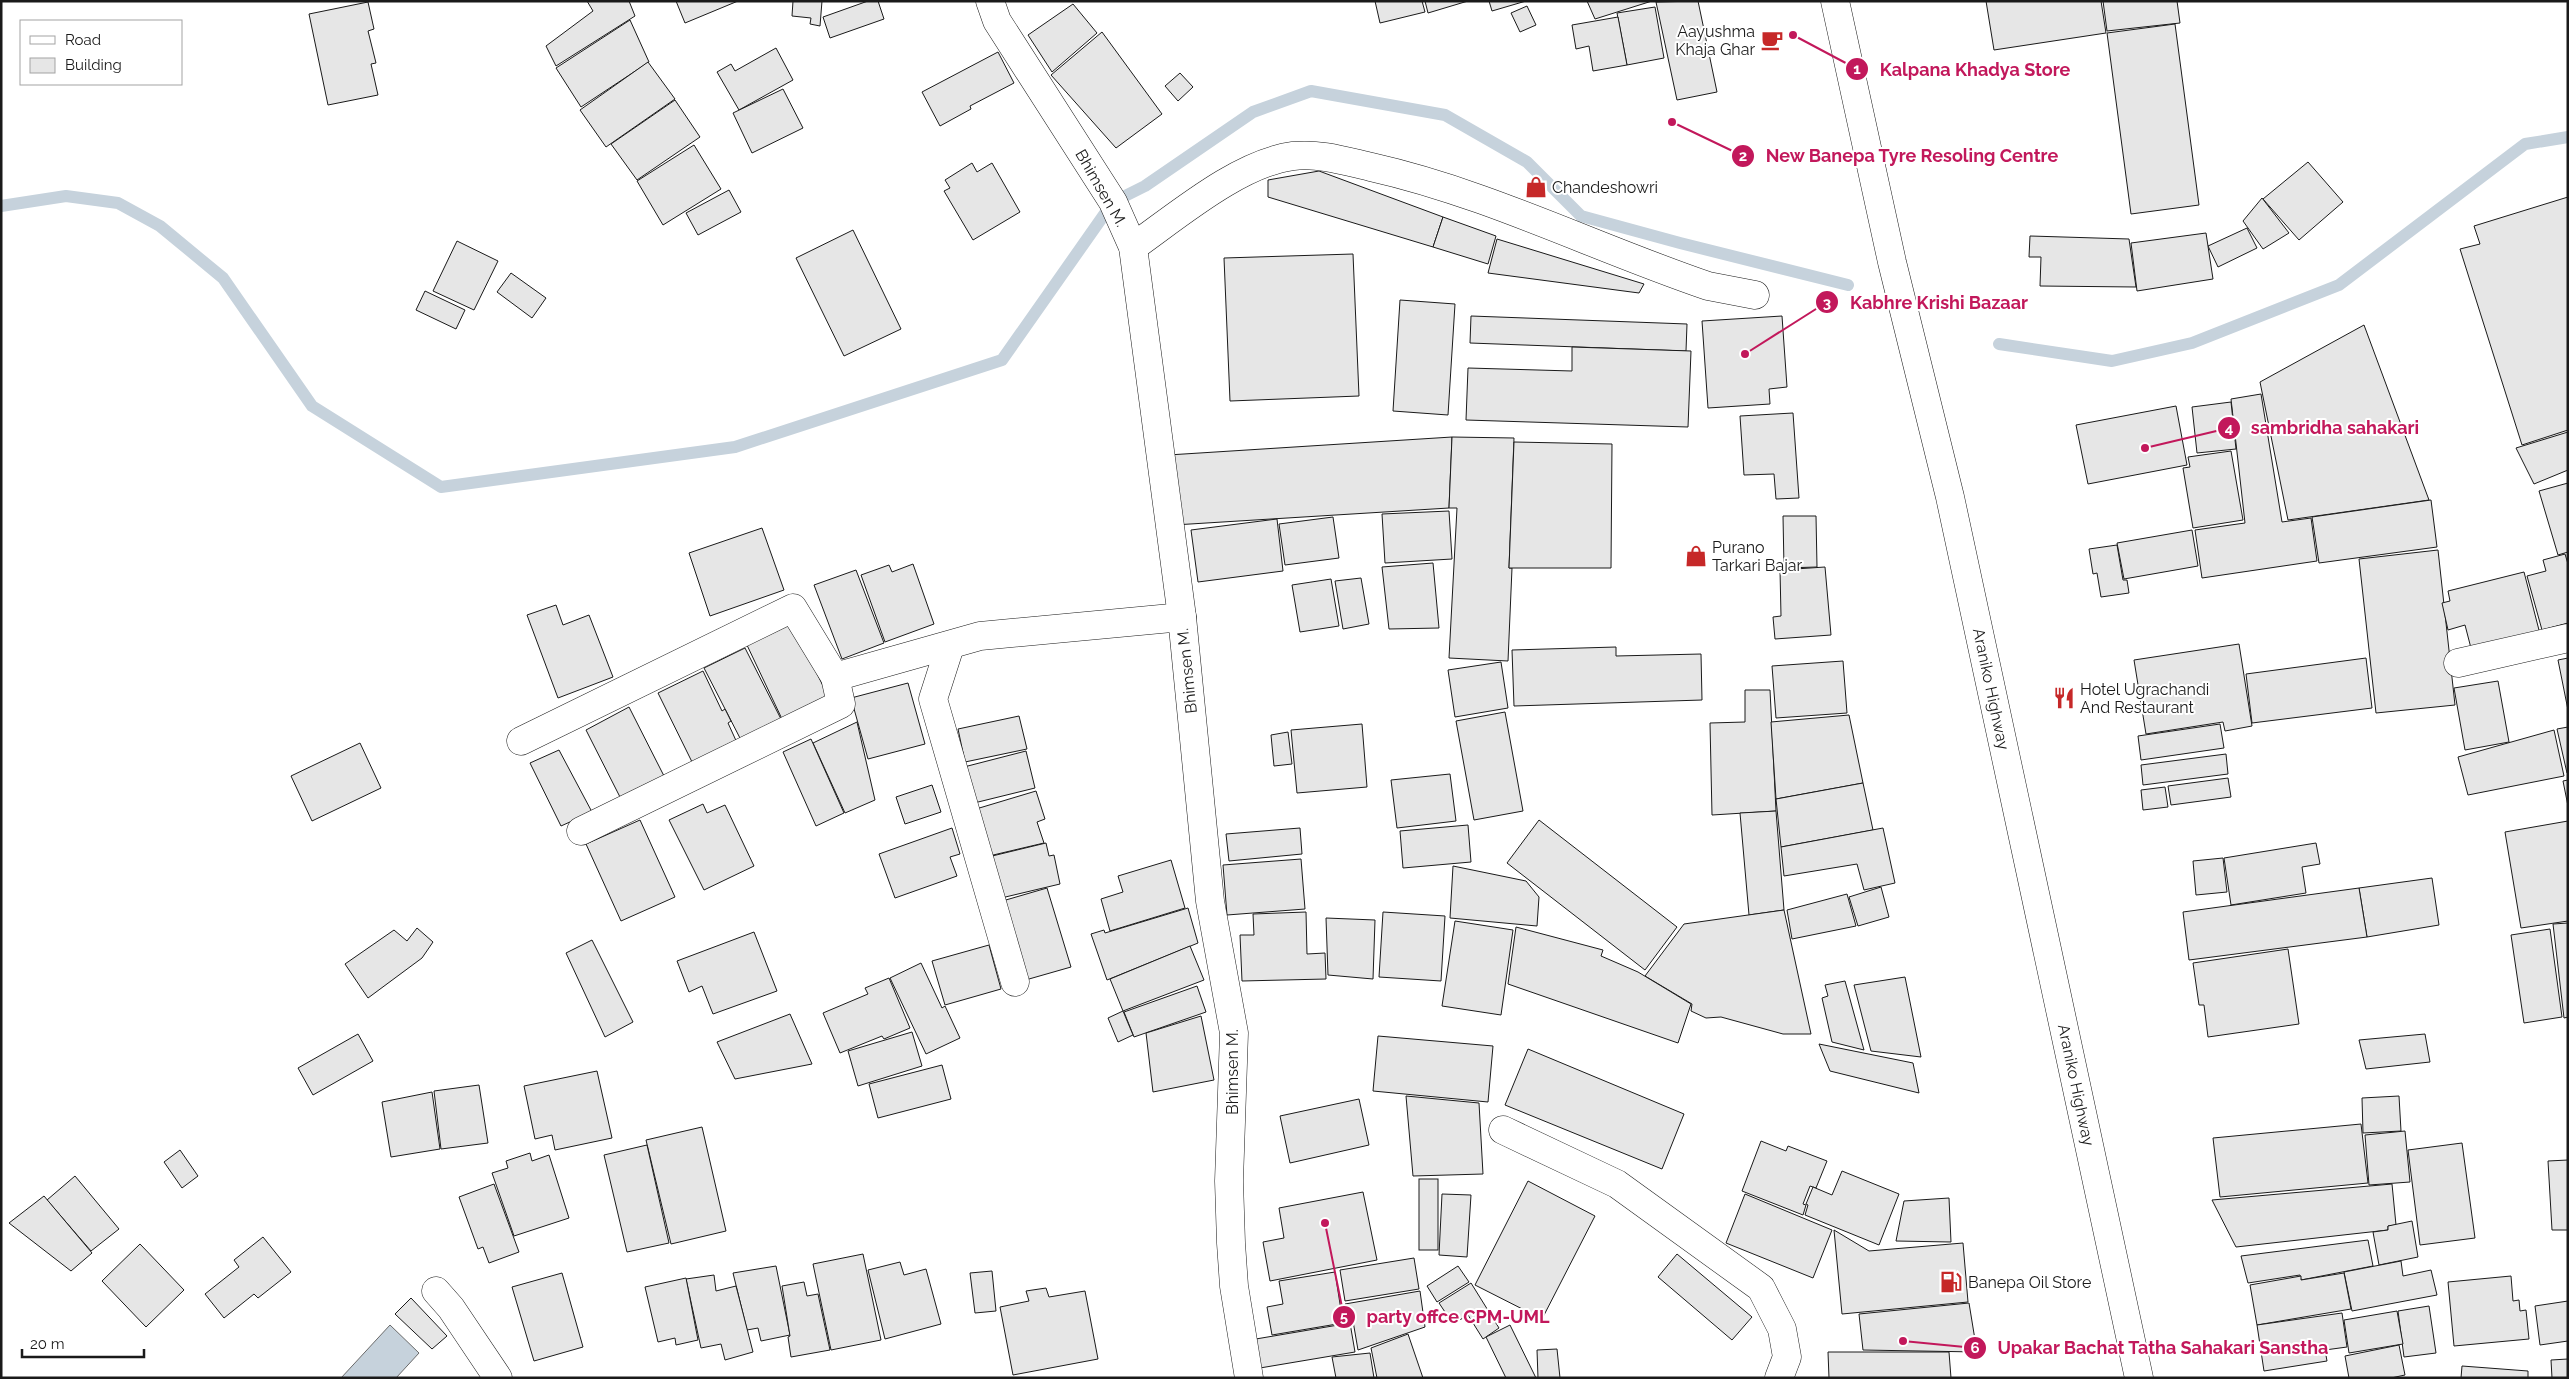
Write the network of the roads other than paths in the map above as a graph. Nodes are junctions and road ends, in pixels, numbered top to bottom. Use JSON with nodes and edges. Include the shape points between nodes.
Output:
{"nodes":[{"id":1,"x":990,"y":1,"type":"edge"},
{"id":2,"x":1835,"y":1,"type":"edge"},
{"id":3,"x":1134,"y":247,"type":"junction"},
{"id":4,"x":1755,"y":294,"type":"dead end"},
{"id":5,"x":1182,"y":617,"type":"junction"},
{"id":6,"x":2568,"y":638,"type":"edge"},
{"id":7,"x":950,"y":646,"type":"junction"},
{"id":8,"x":2458,"y":663,"type":"dead end"},
{"id":9,"x":835,"y":677,"type":"junction"},
{"id":10,"x":520,"y":741,"type":"dead end"},
{"id":11,"x":581,"y":831,"type":"dead end"},
{"id":12,"x":1015,"y":982,"type":"dead end"},
{"id":13,"x":1503,"y":1130,"type":"dead end"},
{"id":14,"x":436,"y":1291,"type":"dead end"},
{"id":15,"x":498,"y":1378,"type":"edge"},
{"id":16,"x":1249,"y":1378,"type":"edge"},
{"id":17,"x":1779,"y":1378,"type":"edge"},
{"id":18,"x":2139,"y":1378,"type":"edge"}],
"edges":[{"from":1,"to":3,"type":"main road","name":"Bhimsen M.","via":[[997,21],[1113,202]]},
{"from":2,"to":18,"type":"main road","name":"Araniko Highway","via":[[1892,262],[1950,497]]},
{"from":3,"to":4,"type":"main road","via":[[1205,195],[1259,165],[1292,156],[1322,156],[1404,174],[1708,286]]},
{"from":3,"to":5,"type":"main road","name":"Bhimsen M."},
{"from":5,"to":7,"type":"main road","via":[[980,636]]},
{"from":5,"to":16,"type":"main road","name":"Bhimsen M.","via":[[1210,901],[1234,1033],[1229,1181],[1231,1243],[1234,1286]]},
{"from":6,"to":8,"type":"main road"},
{"from":7,"to":9,"type":"main road"},
{"from":7,"to":12,"type":"main road","via":[[933,700]]},
{"from":9,"to":10,"type":"main road","via":[[793,608]]},
{"from":9,"to":11,"type":"main road","via":[[841,704]]},
{"from":13,"to":17,"type":"main road","via":[[1618,1184],[1761,1288],[1782,1329],[1787,1357]]},
{"from":14,"to":15,"type":"main road"}]}
